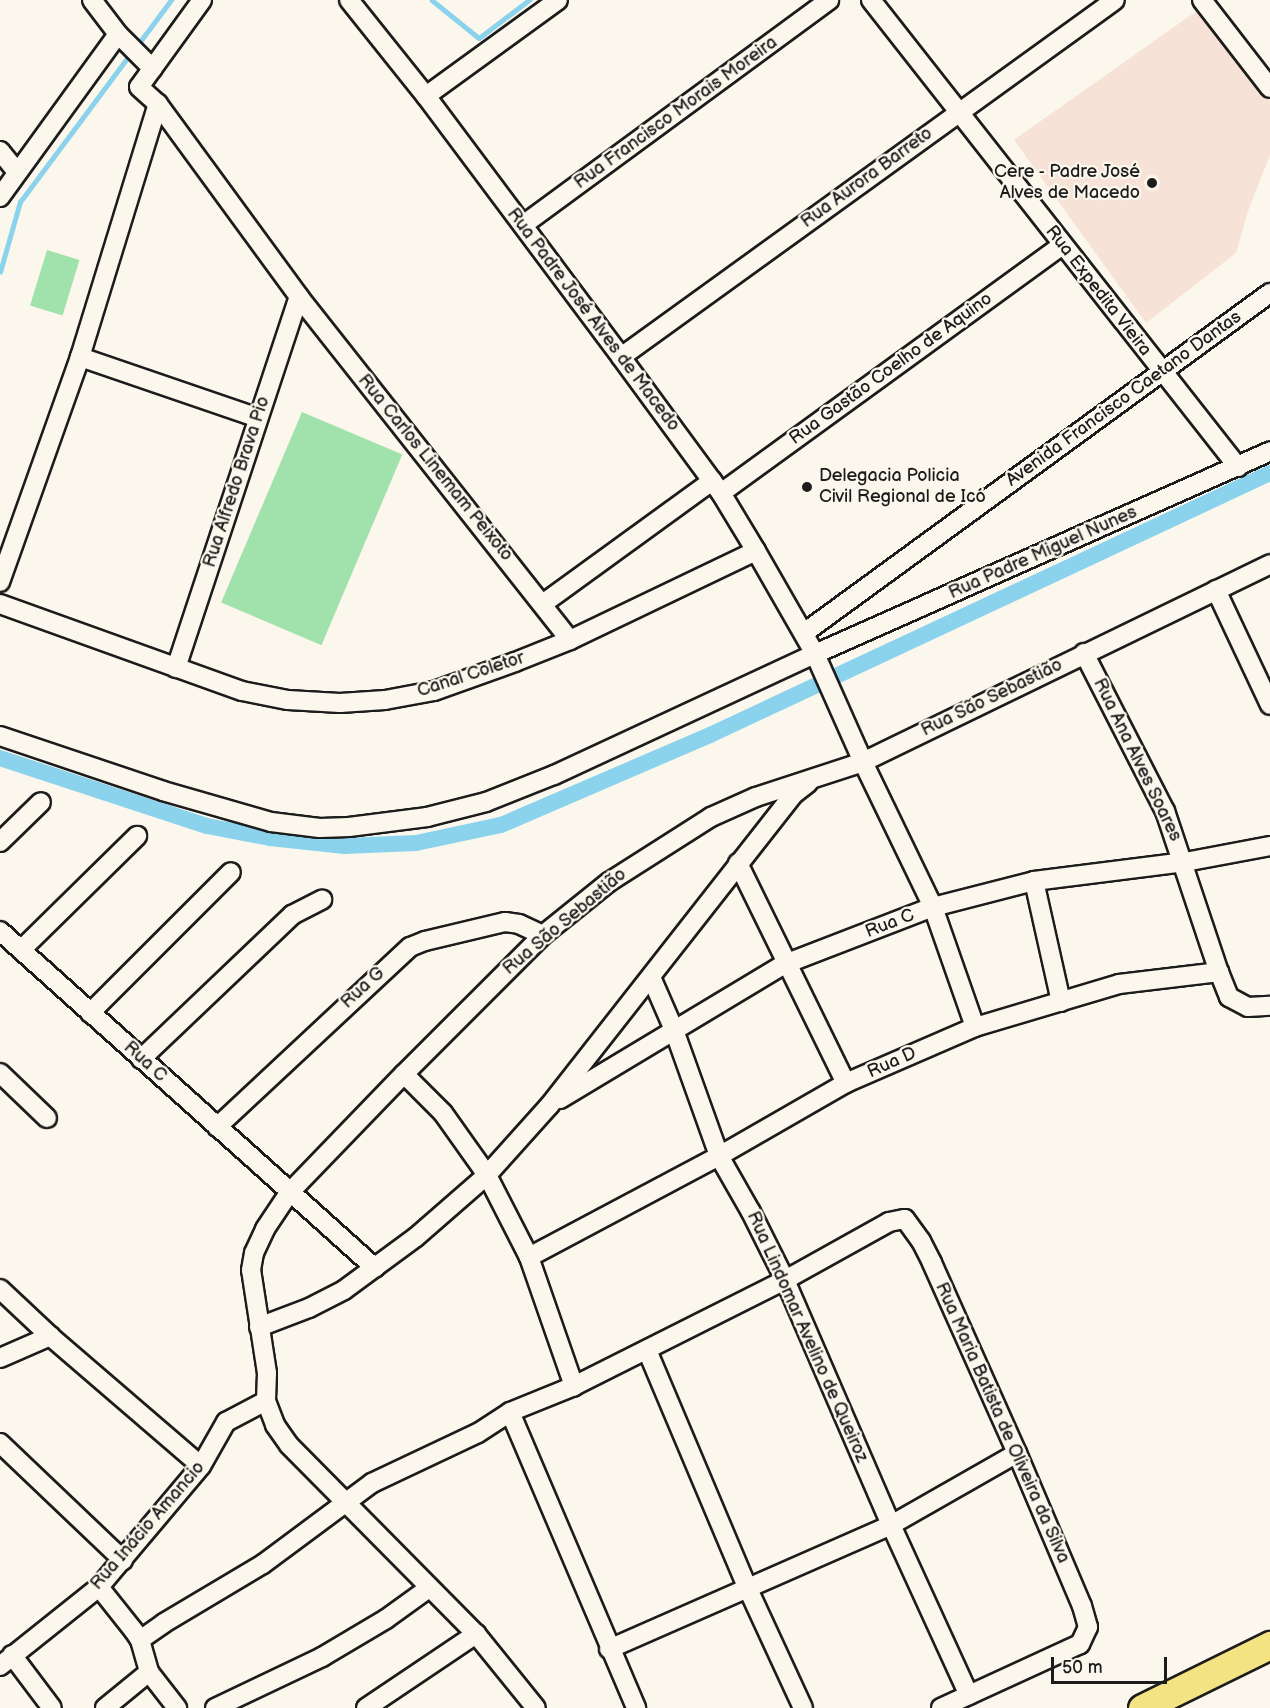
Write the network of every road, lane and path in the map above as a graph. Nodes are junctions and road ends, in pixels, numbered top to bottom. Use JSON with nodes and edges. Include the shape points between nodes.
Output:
{"nodes":[{"id":1,"x":92,"y":0,"type":"edge"},
{"id":2,"x":202,"y":0,"type":"edge"},
{"id":3,"x":349,"y":0,"type":"edge"},
{"id":4,"x":558,"y":0,"type":"edge"},
{"id":5,"x":829,"y":0,"type":"edge"},
{"id":6,"x":872,"y":0,"type":"edge"},
{"id":7,"x":1115,"y":0,"type":"edge"},
{"id":8,"x":1202,"y":0,"type":"edge"},
{"id":9,"x":121,"y":38,"type":"junction"},
{"id":10,"x":149,"y":65,"type":"junction"},
{"id":11,"x":1270,"y":88,"type":"edge"},
{"id":12,"x":426,"y":96,"type":"junction"},
{"id":13,"x":158,"y":104,"type":"junction"},
{"id":14,"x":958,"y":111,"type":"junction"},
{"id":15,"x":0,"y":151,"type":"edge"},
{"id":16,"x":17,"y":172,"type":"junction"},
{"id":17,"x":0,"y":197,"type":"edge"},
{"id":18,"x":523,"y":225,"type":"junction"},
{"id":19,"x":1062,"y":245,"type":"junction"},
{"id":20,"x":1270,"y":293,"type":"edge"},
{"id":21,"x":300,"y":297,"type":"junction"},
{"id":22,"x":80,"y":357,"type":"junction"},
{"id":23,"x":621,"y":357,"type":"junction"},
{"id":24,"x":1162,"y":371,"type":"junction"},
{"id":25,"x":258,"y":418,"type":"junction"},
{"id":26,"x":1270,"y":451,"type":"edge"},
{"id":27,"x":1238,"y":467,"type":"junction"},
{"id":28,"x":716,"y":487,"type":"junction"},
{"id":29,"x":756,"y":550,"type":"junction"},
{"id":30,"x":1270,"y":564,"type":"edge"},
{"id":31,"x":0,"y":582,"type":"edge"},
{"id":32,"x":1216,"y":590,"type":"junction"},
{"id":33,"x":544,"y":603,"type":"junction"},
{"id":34,"x":0,"y":604,"type":"edge"},
{"id":35,"x":804,"y":633,"type":"junction"},
{"id":36,"x":570,"y":640,"type":"junction"},
{"id":37,"x":1084,"y":653,"type":"junction"},
{"id":38,"x":817,"y":660,"type":"junction"},
{"id":39,"x":176,"y":668,"type":"junction"},
{"id":40,"x":1270,"y":705,"type":"edge"},
{"id":41,"x":0,"y":736,"type":"edge"},
{"id":42,"x":863,"y":762,"type":"junction"},
{"id":43,"x":814,"y":778,"type":"junction"},
{"id":44,"x":41,"y":802,"type":"dead end"},
{"id":45,"x":137,"y":837,"type":"dead end"},
{"id":46,"x":0,"y":842,"type":"edge"},
{"id":47,"x":1270,"y":846,"type":"edge"},
{"id":48,"x":1185,"y":862,"type":"junction"},
{"id":49,"x":738,"y":863,"type":"junction"},
{"id":50,"x":231,"y":872,"type":"dead end"},
{"id":51,"x":1034,"y":881,"type":"junction"},
{"id":52,"x":322,"y":900,"type":"dead end"},
{"id":53,"x":933,"y":908,"type":"junction"},
{"id":54,"x":0,"y":931,"type":"edge"},
{"id":55,"x":543,"y":935,"type":"junction"},
{"id":56,"x":21,"y":950,"type":"junction"},
{"id":57,"x":785,"y":964,"type":"junction"},
{"id":58,"x":1219,"y":972,"type":"junction"},
{"id":59,"x":651,"y":977,"type":"junction"},
{"id":60,"x":1061,"y":1002,"type":"junction"},
{"id":61,"x":1270,"y":1006,"type":"edge"},
{"id":62,"x":90,"y":1013,"type":"junction"},
{"id":63,"x":975,"y":1027,"type":"junction"},
{"id":64,"x":674,"y":1030,"type":"junction"},
{"id":65,"x":141,"y":1059,"type":"junction"},
{"id":66,"x":0,"y":1073,"type":"edge"},
{"id":67,"x":404,"y":1074,"type":"junction"},
{"id":68,"x":846,"y":1083,"type":"junction"},
{"id":69,"x":549,"y":1106,"type":"junction"},
{"id":70,"x":47,"y":1118,"type":"dead end"},
{"id":71,"x":217,"y":1127,"type":"junction"},
{"id":72,"x":718,"y":1156,"type":"junction"},
{"id":73,"x":487,"y":1174,"type":"junction"},
{"id":74,"x":289,"y":1192,"type":"junction"},
{"id":75,"x":529,"y":1257,"type":"junction"},
{"id":76,"x":375,"y":1268,"type":"junction"},
{"id":77,"x":785,"y":1280,"type":"junction"},
{"id":78,"x":0,"y":1289,"type":"edge"},
{"id":79,"x":259,"y":1327,"type":"junction"},
{"id":80,"x":50,"y":1336,"type":"junction"},
{"id":81,"x":646,"y":1350,"type":"junction"},
{"id":82,"x":0,"y":1358,"type":"edge"},
{"id":83,"x":574,"y":1386,"type":"junction"},
{"id":84,"x":266,"y":1401,"type":"junction"},
{"id":85,"x":510,"y":1412,"type":"junction"},
{"id":86,"x":0,"y":1443,"type":"edge"},
{"id":87,"x":1017,"y":1454,"type":"junction"},
{"id":88,"x":201,"y":1466,"type":"junction"},
{"id":89,"x":344,"y":1503,"type":"junction"},
{"id":90,"x":891,"y":1525,"type":"junction"},
{"id":91,"x":123,"y":1560,"type":"junction"},
{"id":92,"x":99,"y":1587,"type":"junction"},
{"id":93,"x":429,"y":1588,"type":"junction"},
{"id":94,"x":748,"y":1589,"type":"junction"},
{"id":95,"x":476,"y":1634,"type":"junction"},
{"id":96,"x":140,"y":1640,"type":"junction"},
{"id":97,"x":1270,"y":1645,"type":"edge"},
{"id":98,"x":609,"y":1649,"type":"junction"},
{"id":99,"x":6,"y":1661,"type":"edge"},
{"id":100,"x":149,"y":1672,"type":"junction"},
{"id":101,"x":969,"y":1695,"type":"junction"},
{"id":102,"x":52,"y":1708,"type":"edge"},
{"id":103,"x":105,"y":1708,"type":"edge"},
{"id":104,"x":177,"y":1708,"type":"edge"},
{"id":105,"x":215,"y":1708,"type":"edge"},
{"id":106,"x":366,"y":1708,"type":"edge"},
{"id":107,"x":537,"y":1708,"type":"edge"},
{"id":108,"x":636,"y":1708,"type":"edge"},
{"id":109,"x":803,"y":1708,"type":"edge"},
{"id":110,"x":941,"y":1708,"type":"edge"},
{"id":111,"x":1142,"y":1708,"type":"edge"}],
"edges":[{"from":1,"to":9,"type":"street"},
{"from":2,"to":10,"type":"street"},
{"from":3,"to":12,"type":"street","name":"Rua Padre José Alves de Macedo"},
{"from":4,"to":12,"type":"street"},
{"from":5,"to":18,"type":"street","name":"Rua Francisco Morais Moreira"},
{"from":6,"to":14,"type":"street","name":"Rua Expedita Vieira"},
{"from":7,"to":14,"type":"street","name":"Rua Aurora Barreto"},
{"from":8,"to":11,"type":"street"},
{"from":9,"to":10,"type":"street"},
{"from":9,"to":16,"type":"street"},
{"from":10,"to":13,"type":"street","name":"Rua Carlos Linemam Peixoto","via":[[139,87]]},
{"from":12,"to":18,"type":"street","name":"Rua Padre José Alves de Macedo"},
{"from":13,"to":21,"type":"street","name":"Rua Carlos Linemam Peixoto"},
{"from":13,"to":22,"type":"street"},
{"from":14,"to":19,"type":"street","name":"Rua Expedita Vieira"},
{"from":14,"to":23,"type":"street","name":"Rua Aurora Barreto"},
{"from":15,"to":16,"type":"street"},
{"from":16,"to":17,"type":"street"},
{"from":18,"to":23,"type":"street","name":"Rua Padre José Alves de Macedo"},
{"from":19,"to":24,"type":"street","name":"Rua Expedita Vieira"},
{"from":19,"to":28,"type":"street","name":"Rua Gastão Coelho de Aquino"},
{"from":20,"to":24,"type":"street","name":"Avenida Francisco Caetano Dantas"},
{"from":21,"to":25,"type":"street","name":"Rua Alfredo Brava Pio"},
{"from":21,"to":33,"type":"street","name":"Rua Carlos Linemam Peixoto"},
{"from":22,"to":25,"type":"street"},
{"from":22,"to":31,"type":"street"},
{"from":23,"to":28,"type":"street","name":"Rua Padre José Alves de Macedo"},
{"from":24,"to":27,"type":"street","name":"Rua Expedita Vieira"},
{"from":24,"to":35,"type":"street","name":"Avenida Francisco Caetano Dantas"},
{"from":25,"to":39,"type":"street","name":"Rua Alfredo Brava Pio"},
{"from":26,"to":27,"type":"street","name":"Rua Padre Miguel Nunes"},
{"from":27,"to":38,"type":"street","name":"Rua Padre Miguel Nunes"},
{"from":28,"to":29,"type":"street","name":"Rua Padre José Alves de Macedo"},
{"from":28,"to":33,"type":"street","name":"Rua Gastão Coelho de Aquino"},
{"from":29,"to":35,"type":"street","name":"Rua Padre José Alves de Macedo"},
{"from":29,"to":36,"type":"street","name":"Canal Coletor"},
{"from":30,"to":32,"type":"street","name":"Rua São Sebastião"},
{"from":32,"to":37,"type":"street","name":"Rua São Sebastião"},
{"from":32,"to":40,"type":"street"},
{"from":33,"to":36,"type":"street","name":"Rua Carlos Linemam Peixoto"},
{"from":34,"to":39,"type":"street","name":"Canal Coletor"},
{"from":35,"to":38,"type":"street","name":"Rua Padre José Alves de Macedo"},
{"from":36,"to":39,"type":"street","name":"Canal Coletor","via":[[434,691],[385,700],[288,700],[242,691]]},
{"from":37,"to":42,"type":"street","name":"Rua São Sebastião"},
{"from":37,"to":48,"type":"street","name":"Rua Ana Alves Soares","via":[[1166,811]]},
{"from":38,"to":41,"type":"street","name":"Rua Padre Miguel Nunes","via":[[486,802],[388,824],[320,828],[271,822],[163,791]]},
{"from":38,"to":42,"type":"street","name":"Rua Padre José Alves de Macedo"},
{"from":42,"to":43,"type":"street","name":"Rua São Sebastião"},
{"from":42,"to":53,"type":"street","name":"Rua Padre José Alves de Macedo"},
{"from":43,"to":49,"type":"street","via":[[794,794]]},
{"from":43,"to":55,"type":"street","name":"Rua São Sebastião","via":[[711,817],[609,882]]},
{"from":44,"to":46,"type":"street"},
{"from":45,"to":56,"type":"street"},
{"from":47,"to":48,"type":"street","name":"Rua C"},
{"from":48,"to":51,"type":"street","name":"Rua C"},
{"from":48,"to":58,"type":"street","name":"Rua Ana Alves Soares"},
{"from":49,"to":57,"type":"street"},
{"from":49,"to":59,"type":"street"},
{"from":50,"to":62,"type":"street"},
{"from":51,"to":53,"type":"street","name":"Rua C"},
{"from":51,"to":60,"type":"street"},
{"from":52,"to":65,"type":"street","via":[[292,915]]},
{"from":53,"to":57,"type":"street","name":"Rua C"},
{"from":53,"to":63,"type":"street","name":"Rua Padre José Alves de Macedo"},
{"from":54,"to":56,"type":"street","name":"Rua C"},
{"from":55,"to":67,"type":"street","name":"Rua São Sebastião"},
{"from":55,"to":71,"type":"street","name":"Rua G","via":[[505,922],[410,947]]},
{"from":56,"to":62,"type":"street","name":"Rua C"},
{"from":57,"to":64,"type":"street","name":"Rua C"},
{"from":57,"to":68,"type":"street"},
{"from":58,"to":60,"type":"street","name":"Rua D","via":[[1119,984]]},
{"from":58,"to":61,"type":"street","via":[[1229,998],[1248,1007]]},
{"from":59,"to":64,"type":"street","name":"Rua Lindomar Avelino de Queiroz"},
{"from":59,"to":69,"type":"street"},
{"from":60,"to":63,"type":"street","name":"Rua D"},
{"from":62,"to":65,"type":"street","name":"Rua C"},
{"from":63,"to":68,"type":"street","name":"Rua D"},
{"from":64,"to":69,"type":"street","name":"Rua C"},
{"from":64,"to":72,"type":"street","name":"Rua Lindomar Avelino de Queiroz"},
{"from":65,"to":71,"type":"street","name":"Rua C"},
{"from":66,"to":70,"type":"street"},
{"from":67,"to":73,"type":"street","via":[[443,1113]]},
{"from":67,"to":74,"type":"street","name":"Rua São Sebastião"},
{"from":68,"to":72,"type":"street","name":"Rua D"},
{"from":69,"to":73,"type":"street"},
{"from":71,"to":74,"type":"street","name":"Rua C"},
{"from":72,"to":75,"type":"street","name":"Rua D"},
{"from":72,"to":77,"type":"street","name":"Rua Lindomar Avelino de Queiroz"},
{"from":73,"to":75,"type":"street"},
{"from":73,"to":76,"type":"street"},
{"from":74,"to":76,"type":"street","name":"Rua C"},
{"from":74,"to":79,"type":"street","name":"Rua São Sebastião","via":[[254,1253],[252,1270]]},
{"from":75,"to":83,"type":"street"},
{"from":76,"to":79,"type":"street","via":[[309,1308]]},
{"from":77,"to":81,"type":"street"},
{"from":77,"to":87,"type":"street","name":"Rua Maria Batista de Oliveira da Silva","via":[[889,1222],[905,1220],[932,1263]]},
{"from":77,"to":90,"type":"street","name":"Rua Lindomar Avelino de Queiroz"},
{"from":78,"to":80,"type":"street"},
{"from":79,"to":84,"type":"street","name":"Rua São Sebastião","via":[[267,1373]]},
{"from":80,"to":82,"type":"street"},
{"from":80,"to":88,"type":"street"},
{"from":81,"to":83,"type":"street"},
{"from":81,"to":94,"type":"street"},
{"from":83,"to":85,"type":"street"},
{"from":84,"to":88,"type":"street","name":"Rua Inácio Amancio","via":[[226,1422]]},
{"from":84,"to":89,"type":"street","via":[[275,1425],[289,1445]]},
{"from":85,"to":89,"type":"street","via":[[478,1433],[372,1483]]},
{"from":85,"to":98,"type":"street"},
{"from":86,"to":91,"type":"street"},
{"from":87,"to":90,"type":"street"},
{"from":87,"to":101,"type":"street","name":"Rua Maria Batista de Oliveira da Silva","via":[[1088,1627],[1080,1644]]},
{"from":88,"to":91,"type":"street","name":"Rua Inácio Amancio"},
{"from":89,"to":93,"type":"street"},
{"from":89,"to":96,"type":"street","via":[[249,1574]]},
{"from":90,"to":94,"type":"street"},
{"from":90,"to":101,"type":"street","name":"Rua Lindomar Avelino de Queiroz"},
{"from":91,"to":92,"type":"street","name":"Rua Inácio Amancio"},
{"from":92,"to":96,"type":"street"},
{"from":92,"to":99,"type":"street","name":"Rua Inácio Amancio"},
{"from":93,"to":95,"type":"street"},
{"from":93,"to":105,"type":"street","via":[[322,1657]]},
{"from":94,"to":98,"type":"street"},
{"from":94,"to":109,"type":"street"},
{"from":95,"to":106,"type":"street"},
{"from":95,"to":107,"type":"street"},
{"from":96,"to":100,"type":"street"},
{"from":97,"to":111,"type":"highway"},
{"from":98,"to":108,"type":"street"},
{"from":99,"to":102,"type":"street"},
{"from":100,"to":103,"type":"street"},
{"from":100,"to":104,"type":"street"},
{"from":101,"to":110,"type":"street","name":"Rua Maria Batista de Oliveira da Silva"}]}
